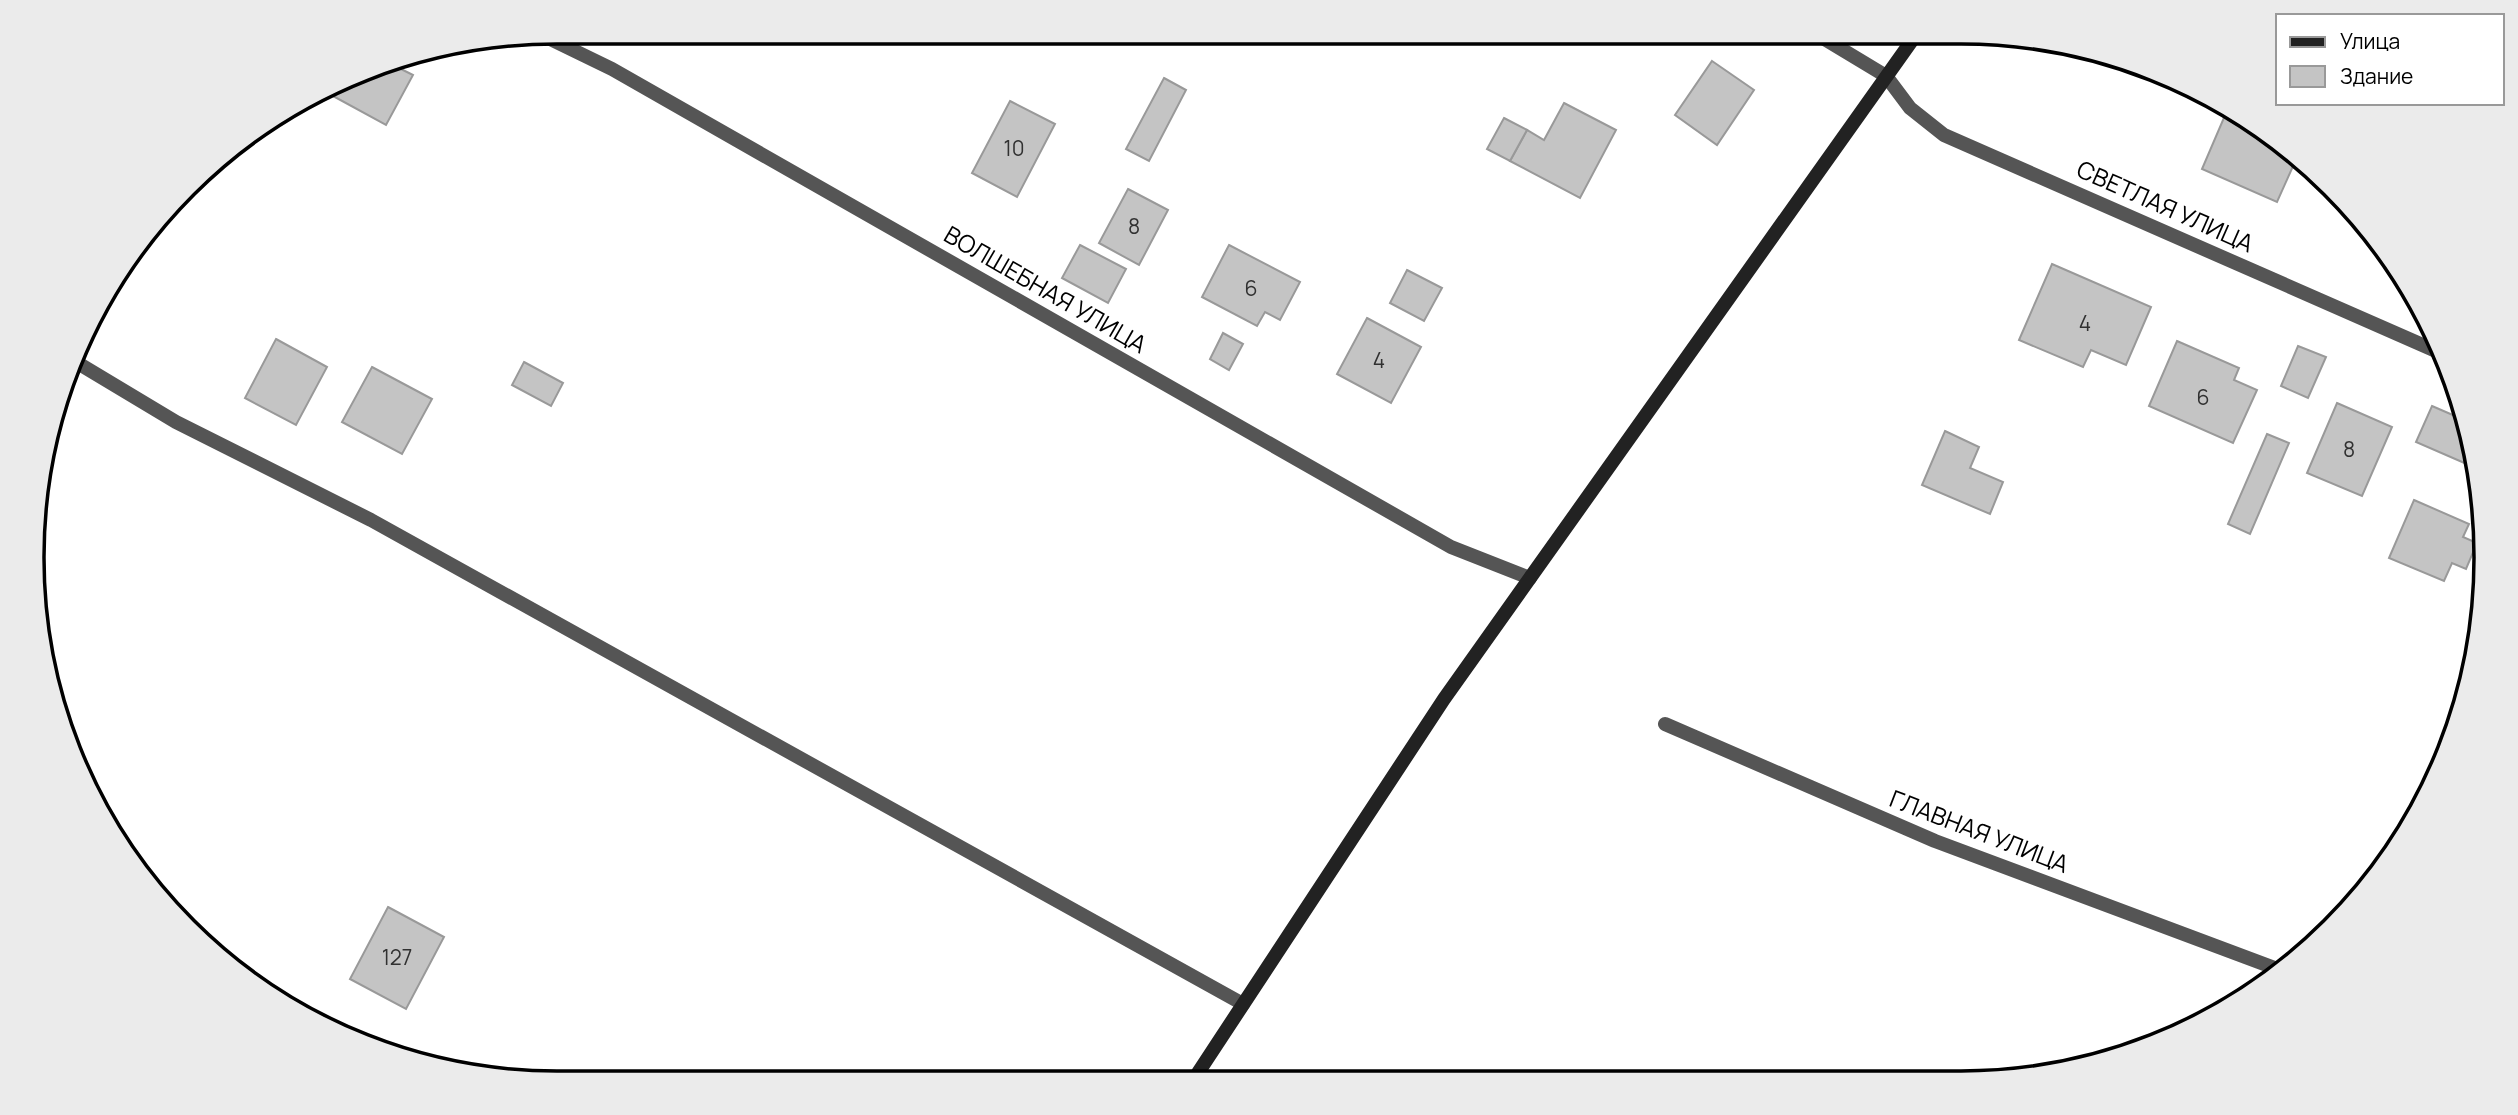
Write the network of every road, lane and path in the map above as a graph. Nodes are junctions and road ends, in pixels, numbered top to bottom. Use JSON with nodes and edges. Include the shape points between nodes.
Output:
{"nodes":[{"id":1,"x":561,"y":44,"type":"edge"},
{"id":2,"x":1833,"y":44,"type":"edge"},
{"id":3,"x":1909,"y":44,"type":"edge"},
{"id":4,"x":1886,"y":76,"type":"junction"},
{"id":5,"x":2429,"y":348,"type":"edge"},
{"id":6,"x":81,"y":365,"type":"edge"},
{"id":7,"x":1530,"y":578,"type":"junction"},
{"id":8,"x":1665,"y":724,"type":"dead end"},
{"id":9,"x":2271,"y":967,"type":"edge"},
{"id":10,"x":1243,"y":1004,"type":"junction"},
{"id":11,"x":1199,"y":1071,"type":"edge"}],
"edges":[{"from":1,"to":7,"type":"street","name":"ВОЛШЕБНАЯ УЛИЦА","via":[[612,69],[1439,541]]},
{"from":2,"to":4,"type":"street"},
{"from":3,"to":4,"type":"street"},
{"from":4,"to":5,"type":"street","name":"СВЕТЛАЯ УЛИЦА","via":[[1910,108],[1944,135]]},
{"from":4,"to":7,"type":"street"},
{"from":6,"to":10,"type":"street","via":[[176,422],[372,520]]},
{"from":7,"to":10,"type":"street","via":[[1444,699]]},
{"from":8,"to":9,"type":"street","name":"ГЛАВНАЯ УЛИЦА","via":[[1934,841]]},
{"from":10,"to":11,"type":"street"}]}
